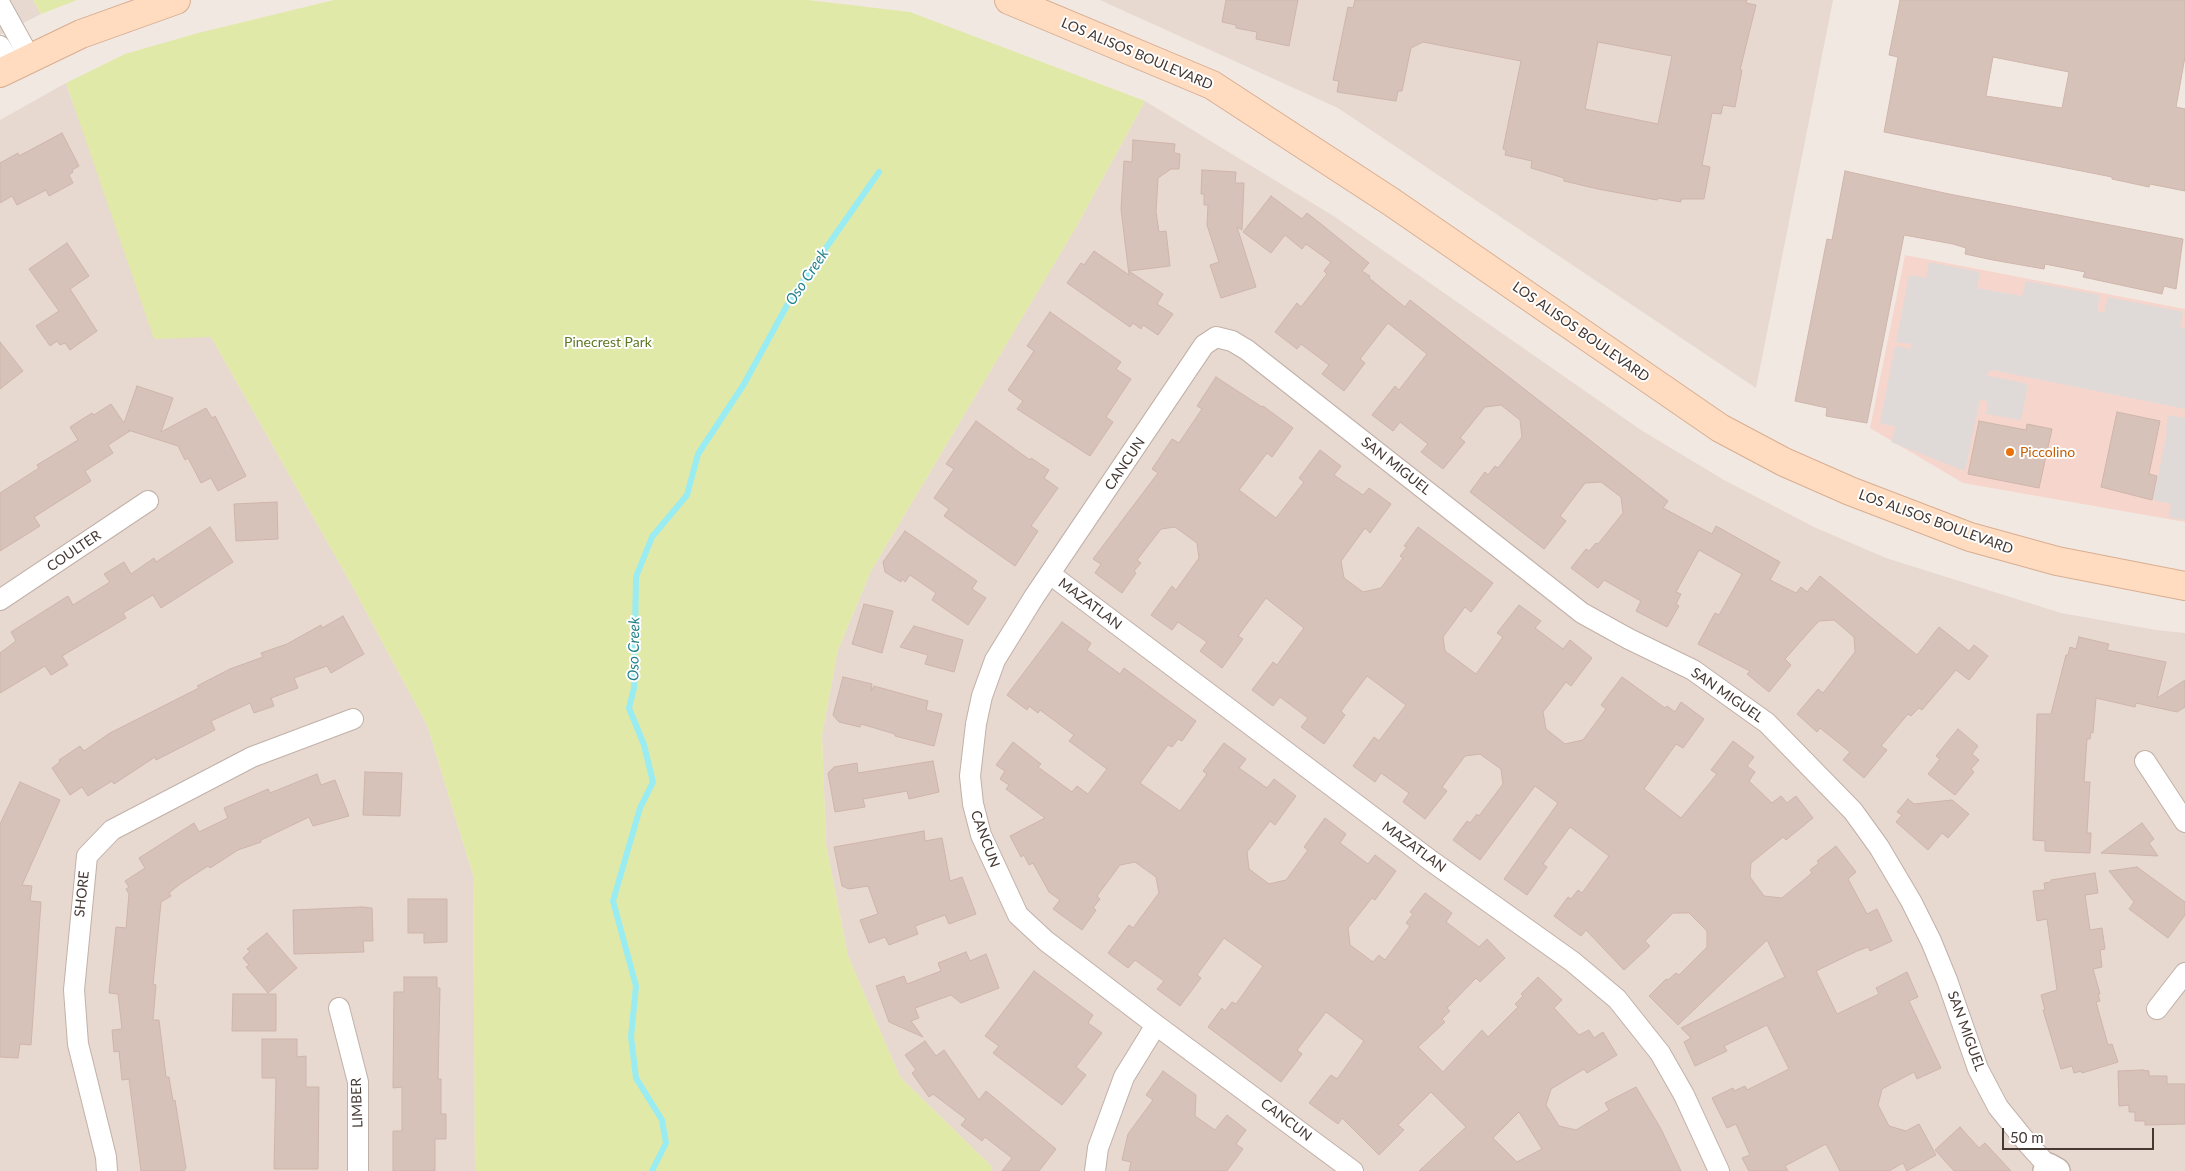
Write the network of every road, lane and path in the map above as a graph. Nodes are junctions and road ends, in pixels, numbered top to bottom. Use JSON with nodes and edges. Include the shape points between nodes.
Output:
{"nodes":[{"id":1,"x":176,"y":0,"type":"edge"},
{"id":2,"x":1010,"y":0,"type":"edge"},
{"id":3,"x":0,"y":4,"type":"edge"},
{"id":4,"x":10,"y":61,"type":"edge"},
{"id":5,"x":1232,"y":341,"type":"joint"},
{"id":6,"x":148,"y":501,"type":"dead end"},
{"id":7,"x":1050,"y":574,"type":"junction"},
{"id":8,"x":2185,"y":586,"type":"edge"},
{"id":9,"x":0,"y":600,"type":"edge"},
{"id":10,"x":353,"y":719,"type":"dead end"},
{"id":11,"x":2145,"y":761,"type":"dead end"},
{"id":12,"x":2185,"y":822,"type":"edge"},
{"id":13,"x":2185,"y":973,"type":"edge"},
{"id":14,"x":339,"y":1008,"type":"dead end"},
{"id":15,"x":2157,"y":1009,"type":"dead end"},
{"id":16,"x":1156,"y":1025,"type":"junction"},
{"id":17,"x":2051,"y":1169,"type":"edge"},
{"id":18,"x":107,"y":1171,"type":"edge"},
{"id":19,"x":358,"y":1171,"type":"edge"},
{"id":20,"x":1095,"y":1171,"type":"edge"},
{"id":21,"x":1353,"y":1171,"type":"edge"},
{"id":22,"x":1719,"y":1171,"type":"edge"}],
"edges":[{"from":1,"to":4,"type":"main road"},
{"from":2,"to":8,"type":"main road","name":"LOS ALISOS BOULEVARD","via":[[1212,85],[1390,201],[1720,428],[1784,462],[1859,495],[1970,537],[2057,561]]},
{"from":3,"to":4,"type":"street"},
{"from":5,"to":7,"type":"street","name":"CANCUN","via":[[1216,337],[1204,345]]},
{"from":5,"to":17,"type":"street","name":"SAN MIGUEL","via":[[1582,614],[1694,670],[1767,723],[1822,778],[1859,819],[1906,893],[1947,980],[1978,1069],[1998,1106]]},
{"from":6,"to":9,"type":"street","name":"COULTER"},
{"from":7,"to":16,"type":"street","name":"CANCUN","via":[[995,660],[982,696],[970,776],[972,804],[981,835],[1018,915],[1046,941]]},
{"from":7,"to":22,"type":"street","name":"MAZATLAN","via":[[1430,860],[1573,962],[1617,999],[1660,1053],[1684,1095]]},
{"from":10,"to":18,"type":"street","name":"SHORE","via":[[252,757],[112,830],[86,856],[74,990],[78,1044]]},
{"from":11,"to":12,"type":"street"},
{"from":13,"to":15,"type":"street"},
{"from":14,"to":19,"type":"street","name":"LIMBER","via":[[358,1082]]},
{"from":16,"to":20,"type":"street","via":[[1124,1077],[1098,1148]]},
{"from":16,"to":21,"type":"street","name":"CANCUN"}]}
